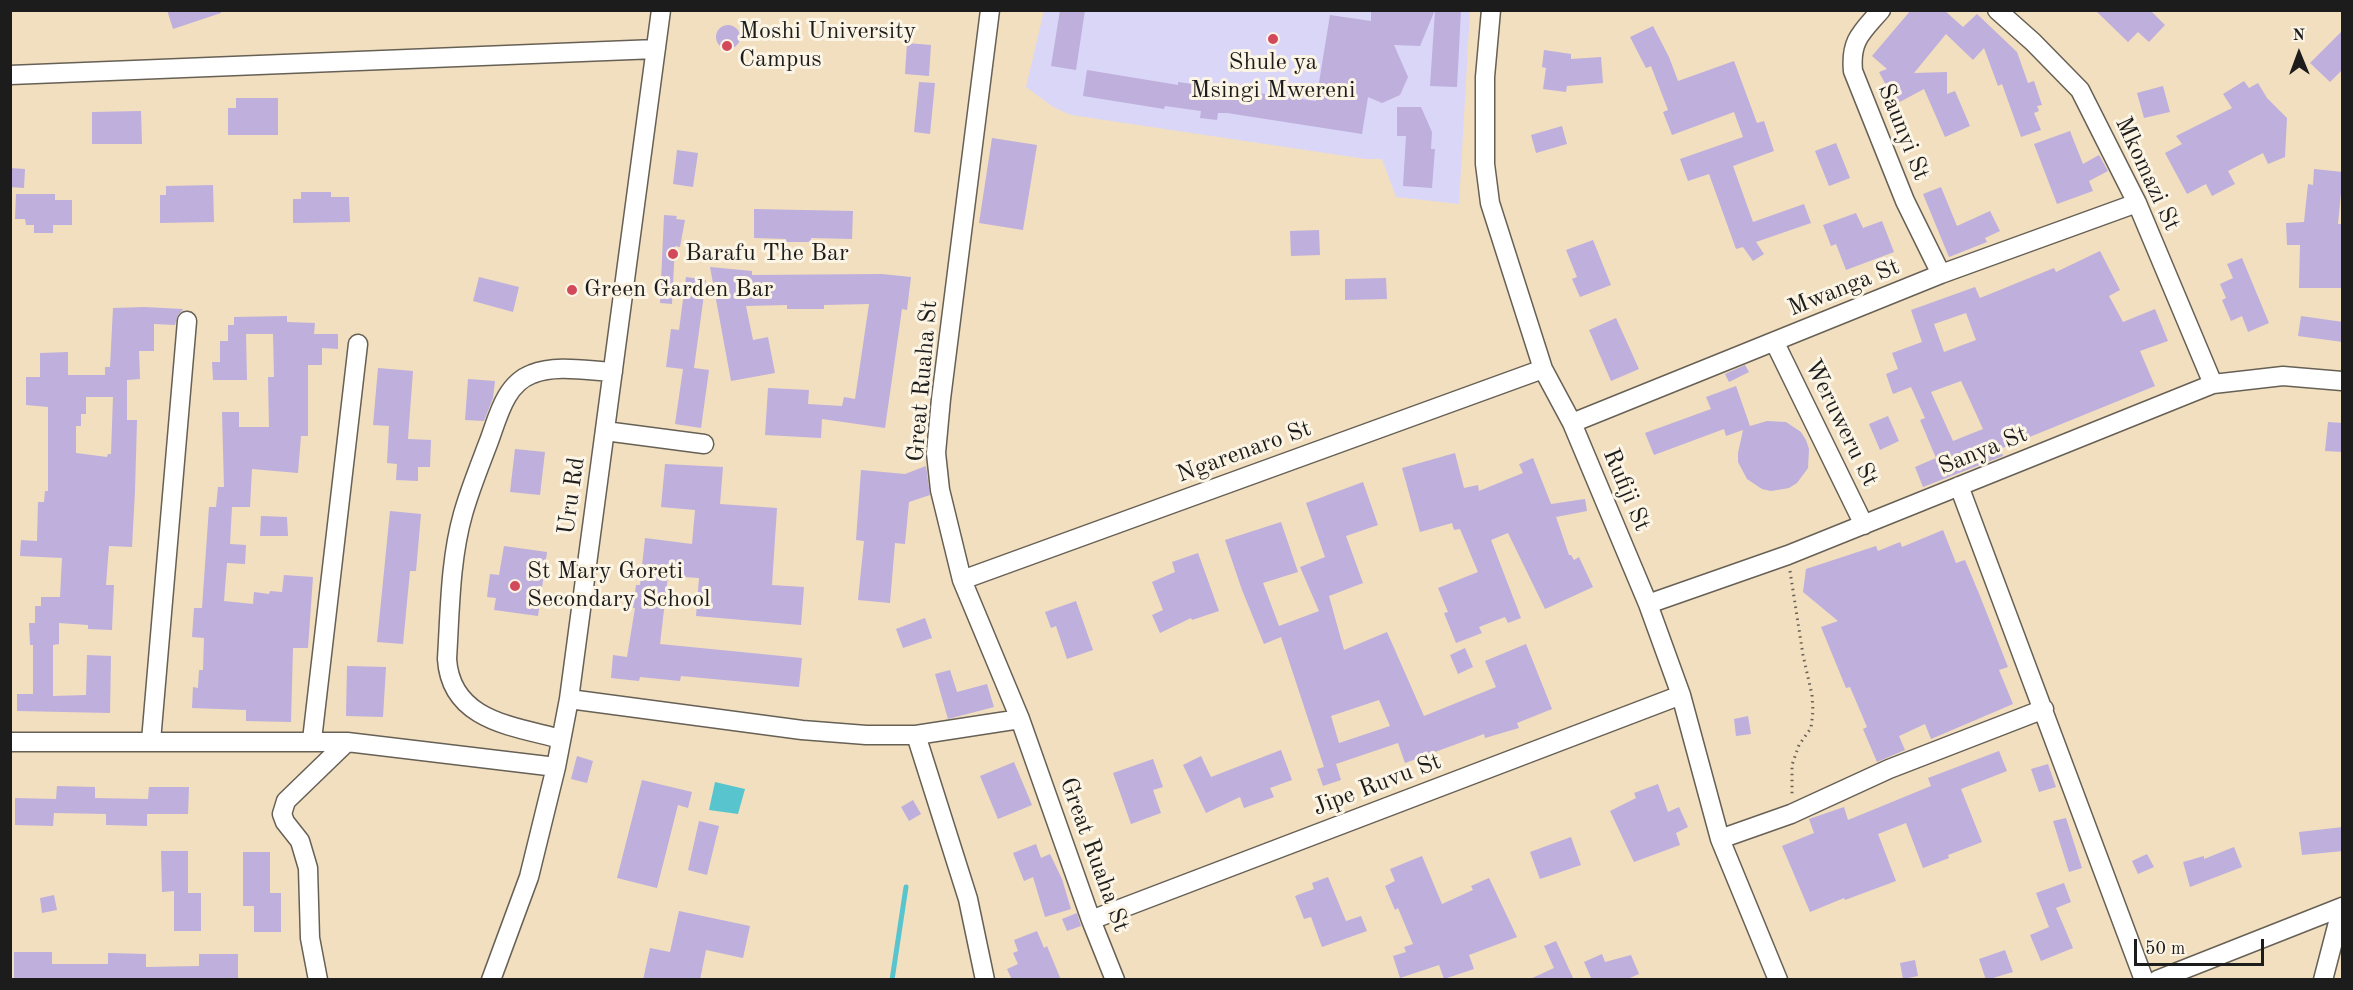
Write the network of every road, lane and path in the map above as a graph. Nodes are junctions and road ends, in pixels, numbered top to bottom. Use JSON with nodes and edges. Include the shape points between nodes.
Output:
{"nodes":[{"id":1,"x":662,"y":10,"type":"edge"},
{"id":2,"x":990,"y":10,"type":"edge"},
{"id":3,"x":1491,"y":10,"type":"edge"},
{"id":4,"x":1881,"y":10,"type":"edge"},
{"id":5,"x":1997,"y":10,"type":"edge"},
{"id":6,"x":656,"y":49,"type":"junction"},
{"id":7,"x":10,"y":75,"type":"edge"},
{"id":8,"x":2137,"y":203,"type":"junction"},
{"id":9,"x":1941,"y":274,"type":"junction"},
{"id":10,"x":187,"y":321,"type":"dead end"},
{"id":11,"x":1775,"y":343,"type":"junction"},
{"id":12,"x":358,"y":344,"type":"dead end"},
{"id":13,"x":1543,"y":369,"type":"junction"},
{"id":14,"x":613,"y":372,"type":"junction"},
{"id":15,"x":2343,"y":381,"type":"edge"},
{"id":16,"x":2213,"y":384,"type":"junction"},
{"id":17,"x":1572,"y":423,"type":"junction"},
{"id":18,"x":605,"y":431,"type":"junction"},
{"id":19,"x":704,"y":444,"type":"dead end"},
{"id":20,"x":1959,"y":486,"type":"junction"},
{"id":21,"x":1864,"y":525,"type":"junction"},
{"id":22,"x":1788,"y":555,"type":"junction"},
{"id":23,"x":962,"y":580,"type":"junction"},
{"id":24,"x":1648,"y":604,"type":"junction"},
{"id":25,"x":1681,"y":695,"type":"junction"},
{"id":26,"x":569,"y":699,"type":"junction"},
{"id":27,"x":2044,"y":709,"type":"junction"},
{"id":28,"x":1020,"y":719,"type":"junction"},
{"id":29,"x":916,"y":735,"type":"junction"},
{"id":30,"x":561,"y":739,"type":"junction"},
{"id":31,"x":312,"y":740,"type":"junction"},
{"id":32,"x":151,"y":741,"type":"junction"},
{"id":33,"x":10,"y":742,"type":"edge"},
{"id":34,"x":347,"y":742,"type":"junction"},
{"id":35,"x":556,"y":766,"type":"junction"},
{"id":36,"x":1791,"y":814,"type":"junction"},
{"id":37,"x":1720,"y":839,"type":"junction"},
{"id":38,"x":2342,"y":907,"type":"edge"},
{"id":39,"x":1091,"y":920,"type":"junction"},
{"id":40,"x":318,"y":980,"type":"edge"},
{"id":41,"x":491,"y":980,"type":"edge"},
{"id":42,"x":985,"y":980,"type":"edge"},
{"id":43,"x":1115,"y":980,"type":"edge"},
{"id":44,"x":1778,"y":980,"type":"edge"},
{"id":45,"x":2144,"y":980,"type":"edge"},
{"id":46,"x":2157,"y":980,"type":"edge"},
{"id":47,"x":2323,"y":980,"type":"edge"}],
"edges":[{"from":1,"to":6,"type":"street","name":"Uru Rd"},
{"from":2,"to":23,"type":"street","name":"Great Ruaha St","via":[[936,453],[940,490]]},
{"from":3,"to":13,"type":"street","name":"Rufiji St","via":[[1485,77],[1485,164],[1490,203]]},
{"from":4,"to":9,"type":"street","name":"Saunyi St","via":[[1856,38],[1851,55],[1853,71],[1905,201]]},
{"from":5,"to":8,"type":"street","name":"Mkomazi St","via":[[2080,90]]},
{"from":6,"to":7,"type":"street"},
{"from":6,"to":14,"type":"street","name":"Uru Rd"},
{"from":8,"to":9,"type":"street","name":"Mwanga St"},
{"from":8,"to":16,"type":"street","name":"Mkomazi St"},
{"from":9,"to":11,"type":"street","name":"Mwanga St"},
{"from":10,"to":32,"type":"street"},
{"from":11,"to":17,"type":"street","name":"Mwanga St"},
{"from":11,"to":21,"type":"street","name":"Weruweru St"},
{"from":12,"to":31,"type":"street"},
{"from":13,"to":17,"type":"street","name":"Rufiji St"},
{"from":13,"to":23,"type":"street","name":"Ngarenaro St"},
{"from":14,"to":18,"type":"street","name":"Uru Rd"},
{"from":14,"to":30,"type":"street","via":[[544,371],[516,385],[495,421],[463,515],[455,560],[447,659],[454,690],[484,718]]},
{"from":15,"to":16,"type":"street","name":"Sanya St","via":[[2283,376]]},
{"from":16,"to":20,"type":"street","name":"Sanya St"},
{"from":17,"to":24,"type":"street","name":"Rufiji St"},
{"from":18,"to":19,"type":"street"},
{"from":18,"to":26,"type":"street","name":"Uru Rd"},
{"from":20,"to":21,"type":"street","name":"Sanya St"},
{"from":20,"to":27,"type":"street"},
{"from":21,"to":22,"type":"street","name":"Sanya St"},
{"from":22,"to":24,"type":"street","name":"Sanya St"},
{"from":22,"to":36,"type":"path","via":[[1813,711],[1811,728],[1792,765]]},
{"from":23,"to":28,"type":"street","name":"Great Ruaha St"},
{"from":24,"to":25,"type":"street","name":"Rufiji St"},
{"from":25,"to":37,"type":"street","name":"Rufiji St"},
{"from":25,"to":39,"type":"street","name":"Jipe Ruvu St"},
{"from":26,"to":29,"type":"street","via":[[802,730]]},
{"from":26,"to":30,"type":"street","name":"Uru Rd"},
{"from":27,"to":36,"type":"street","via":[[1889,769]]},
{"from":27,"to":45,"type":"street"},
{"from":28,"to":29,"type":"street"},
{"from":28,"to":39,"type":"street","name":"Great Ruaha St"},
{"from":29,"to":42,"type":"street","via":[[968,898]]},
{"from":30,"to":35,"type":"street","name":"Uru Rd"},
{"from":31,"to":32,"type":"street"},
{"from":31,"to":34,"type":"street"},
{"from":32,"to":33,"type":"street"},
{"from":34,"to":35,"type":"street"},
{"from":34,"to":40,"type":"street","via":[[286,801],[282,814],[300,841],[308,868],[310,938]]},
{"from":35,"to":41,"type":"street","name":"Uru Rd","via":[[529,877]]},
{"from":36,"to":37,"type":"street"},
{"from":37,"to":44,"type":"street","name":"Rufiji St"},
{"from":38,"to":46,"type":"street"},
{"from":38,"to":47,"type":"street"},
{"from":39,"to":43,"type":"street","name":"Great Ruaha St"}]}
